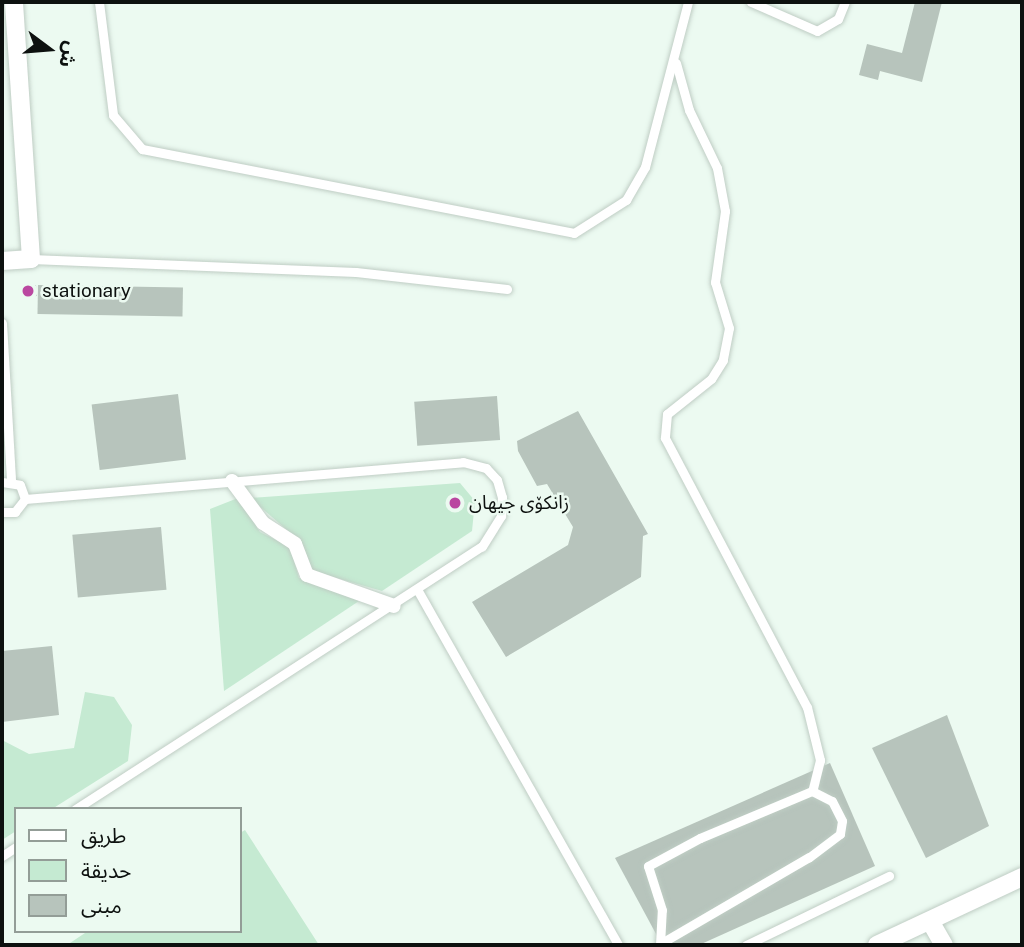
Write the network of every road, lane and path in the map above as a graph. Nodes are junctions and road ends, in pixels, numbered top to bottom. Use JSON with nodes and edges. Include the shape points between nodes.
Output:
{"nodes":[{"id":1,"x":14,"y":2,"type":"edge"},
{"id":2,"x":99,"y":2,"type":"edge"},
{"id":3,"x":688,"y":2,"type":"edge"},
{"id":4,"x":751,"y":2,"type":"edge"},
{"id":5,"x":845,"y":2,"type":"edge"},
{"id":6,"x":676,"y":61,"type":"junction"},
{"id":7,"x":31,"y":259,"type":"junction"},
{"id":8,"x":2,"y":261,"type":"edge"},
{"id":9,"x":508,"y":289,"type":"dead end"},
{"id":10,"x":2,"y":323,"type":"edge"},
{"id":11,"x":6,"y":481,"type":"edge"},
{"id":12,"x":232,"y":481,"type":"junction"},
{"id":13,"x":25,"y":499,"type":"junction"},
{"id":14,"x":2,"y":512,"type":"edge"},
{"id":15,"x":418,"y":590,"type":"junction"},
{"id":16,"x":394,"y":606,"type":"junction"},
{"id":17,"x":812,"y":791,"type":"junction"},
{"id":18,"x":78,"y":807,"type":"edge"},
{"id":19,"x":889,"y":876,"type":"dead end"},
{"id":20,"x":1022,"y":877,"type":"edge"},
{"id":21,"x":930,"y":921,"type":"junction"},
{"id":22,"x":660,"y":944,"type":"edge"},
{"id":23,"x":618,"y":945,"type":"edge"},
{"id":24,"x":746,"y":945,"type":"edge"},
{"id":25,"x":877,"y":945,"type":"edge"},
{"id":26,"x":944,"y":945,"type":"edge"}],
"edges":[{"from":1,"to":7,"type":"street"},
{"from":2,"to":6,"type":"lane","via":[[113,115],[142,149],[574,233],[626,200],[645,167]]},
{"from":3,"to":6,"type":"lane"},
{"from":4,"to":5,"type":"lane","via":[[817,31],[838,19]]},
{"from":6,"to":17,"type":"lane","via":[[689,110],[717,168],[725,211],[715,282],[729,328],[723,360],[711,379],[667,414],[665,438],[807,707],[820,760]]},
{"from":7,"to":8,"type":"street"},
{"from":7,"to":9,"type":"lane","via":[[356,272]]},
{"from":10,"to":11,"type":"lane"},
{"from":11,"to":13,"type":"lane","via":[[23,489]]},
{"from":12,"to":13,"type":"lane"},
{"from":12,"to":15,"type":"lane","via":[[426,463],[463,462],[486,468],[497,480],[502,497],[495,531],[482,546]]},
{"from":12,"to":16,"type":"street","via":[[263,523],[295,544],[307,575]]},
{"from":13,"to":14,"type":"lane","via":[[15,512]]},
{"from":15,"to":16,"type":"lane"},
{"from":15,"to":23,"type":"lane"},
{"from":16,"to":18,"type":"lane"},
{"from":17,"to":22,"type":"lane","via":[[700,838],[648,866],[662,910]]},
{"from":17,"to":22,"type":"lane","via":[[832,801],[842,821],[839,834]]},
{"from":19,"to":24,"type":"lane"},
{"from":20,"to":21,"type":"street"},
{"from":21,"to":25,"type":"street"},
{"from":21,"to":26,"type":"street"}]}
